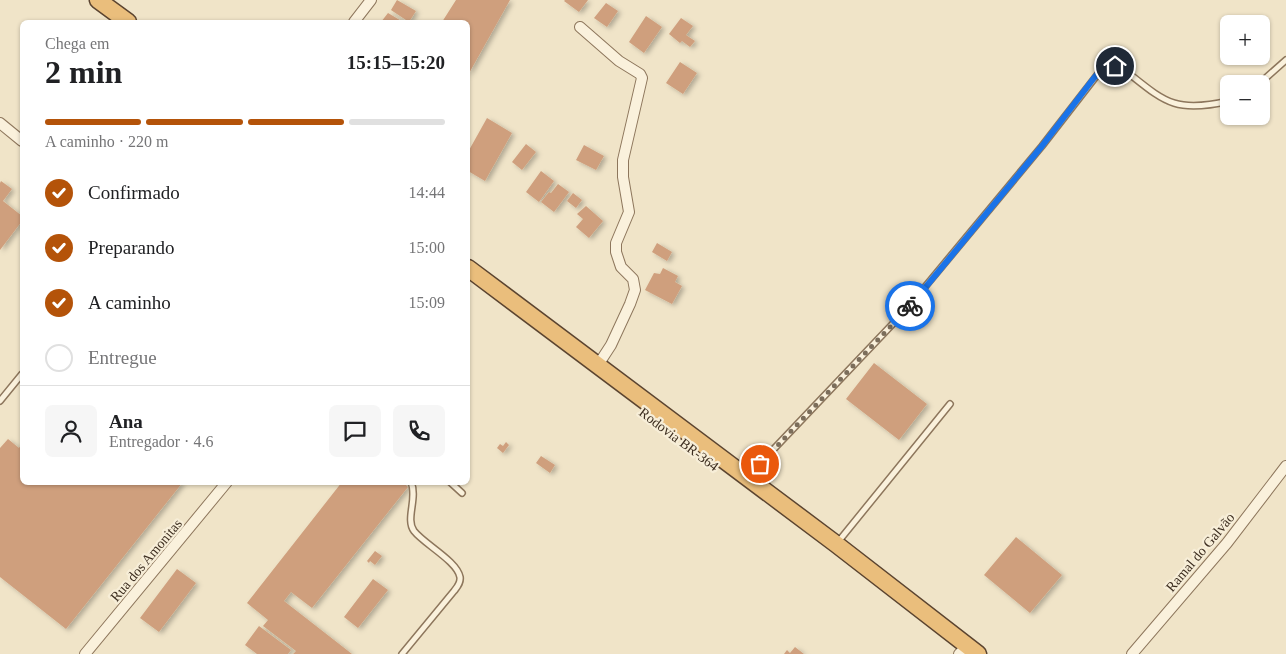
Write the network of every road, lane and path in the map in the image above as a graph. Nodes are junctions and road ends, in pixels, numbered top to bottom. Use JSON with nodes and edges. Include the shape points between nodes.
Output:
{"nodes":[{"id":1,"x":98,"y":0,"type":"edge"},
{"id":2,"x":113,"y":0,"type":"edge"},
{"id":3,"x":371,"y":0,"type":"edge"},
{"id":4,"x":125,"y":20,"type":"edge"},
{"id":5,"x":139,"y":20,"type":"edge"},
{"id":6,"x":356,"y":20,"type":"edge"},
{"id":7,"x":580,"y":27,"type":"dead end"},
{"id":8,"x":1286,"y":60,"type":"edge"},
{"id":9,"x":1269,"y":75,"type":"edge"},
{"id":10,"x":1220,"y":103,"type":"edge"},
{"id":11,"x":0,"y":124,"type":"edge"},
{"id":12,"x":20,"y":139,"type":"edge"},
{"id":13,"x":470,"y":269,"type":"edge"},
{"id":14,"x":470,"y":281,"type":"edge"},
{"id":15,"x":598,"y":365,"type":"junction"},
{"id":16,"x":20,"y":377,"type":"edge"},
{"id":17,"x":0,"y":402,"type":"edge"},
{"id":18,"x":950,"y":404,"type":"dead end"},
{"id":19,"x":1286,"y":466,"type":"edge"},
{"id":20,"x":746,"y":478,"type":"junction"},
{"id":21,"x":225,"y":485,"type":"edge"},
{"id":22,"x":412,"y":485,"type":"edge"},
{"id":23,"x":453,"y":485,"type":"edge"},
{"id":24,"x":462,"y":493,"type":"dead end"},
{"id":25,"x":836,"y":544,"type":"junction"},
{"id":26,"x":961,"y":653,"type":"edge"},
{"id":27,"x":85,"y":654,"type":"edge"},
{"id":28,"x":402,"y":654,"type":"edge"},
{"id":29,"x":978,"y":654,"type":"edge"},
{"id":30,"x":1132,"y":654,"type":"edge"}],
"edges":[{"from":1,"to":4,"type":"highway"},
{"from":2,"to":5,"type":"highway"},
{"from":3,"to":6,"type":"street"},
{"from":7,"to":15,"type":"street","via":[[642,78],[623,160],[629,212],[616,243],[620,263],[633,279],[635,290],[611,345]]},
{"from":8,"to":9,"type":"lane"},
{"from":10,"to":20,"type":"lane","via":[[1201,106],[1167,102],[1122,68],[1115,66],[1101,70],[905,311]]},
{"from":11,"to":12,"type":"street"},
{"from":13,"to":15,"type":"highway"},
{"from":14,"to":26,"type":"highway","name":"Rodovia BR-364"},
{"from":15,"to":20,"type":"highway"},
{"from":16,"to":17,"type":"lane"},
{"from":18,"to":25,"type":"lane"},
{"from":19,"to":30,"type":"street","name":"Ramal do Galvão","via":[[1227,543]]},
{"from":20,"to":25,"type":"highway"},
{"from":21,"to":27,"type":"street","name":"Rua dos Amonitas"},
{"from":22,"to":28,"type":"lane","via":[[412,529],[450,563],[460,578],[454,591]]},
{"from":23,"to":24,"type":"lane"},
{"from":25,"to":29,"type":"highway"}]}
